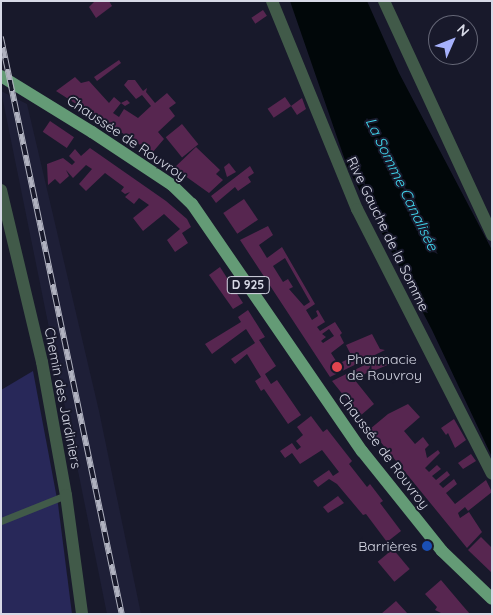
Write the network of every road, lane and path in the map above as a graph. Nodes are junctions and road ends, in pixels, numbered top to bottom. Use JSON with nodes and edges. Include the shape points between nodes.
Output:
{"nodes":[{"id":1,"x":272,"y":1,"type":"edge"},
{"id":2,"x":384,"y":1,"type":"edge"},
{"id":3,"x":1,"y":76,"type":"edge"},
{"id":4,"x":1,"y":190,"type":"edge"},
{"id":5,"x":492,"y":235,"type":"edge"},
{"id":6,"x":492,"y":474,"type":"edge"},
{"id":7,"x":66,"y":495,"type":"junction"},
{"id":8,"x":1,"y":521,"type":"edge"},
{"id":9,"x":491,"y":598,"type":"edge"},
{"id":10,"x":82,"y":614,"type":"edge"}],
"edges":[{"from":1,"to":6,"type":"street","name":"Rive Gauche de la Somme","via":[[356,209]]},
{"from":2,"to":5,"type":"street"},
{"from":3,"to":9,"type":"main road","name":"Chaussée de Rouvroy","number":"D 925","via":[[86,127],[172,185],[192,204],[362,451],[442,551]]},
{"from":4,"to":7,"type":"street","name":"Chemin des Jardiniers","via":[[42,362]]},
{"from":7,"to":8,"type":"lane"},
{"from":7,"to":10,"type":"street","name":"Chemin des Jardiniers"}]}
